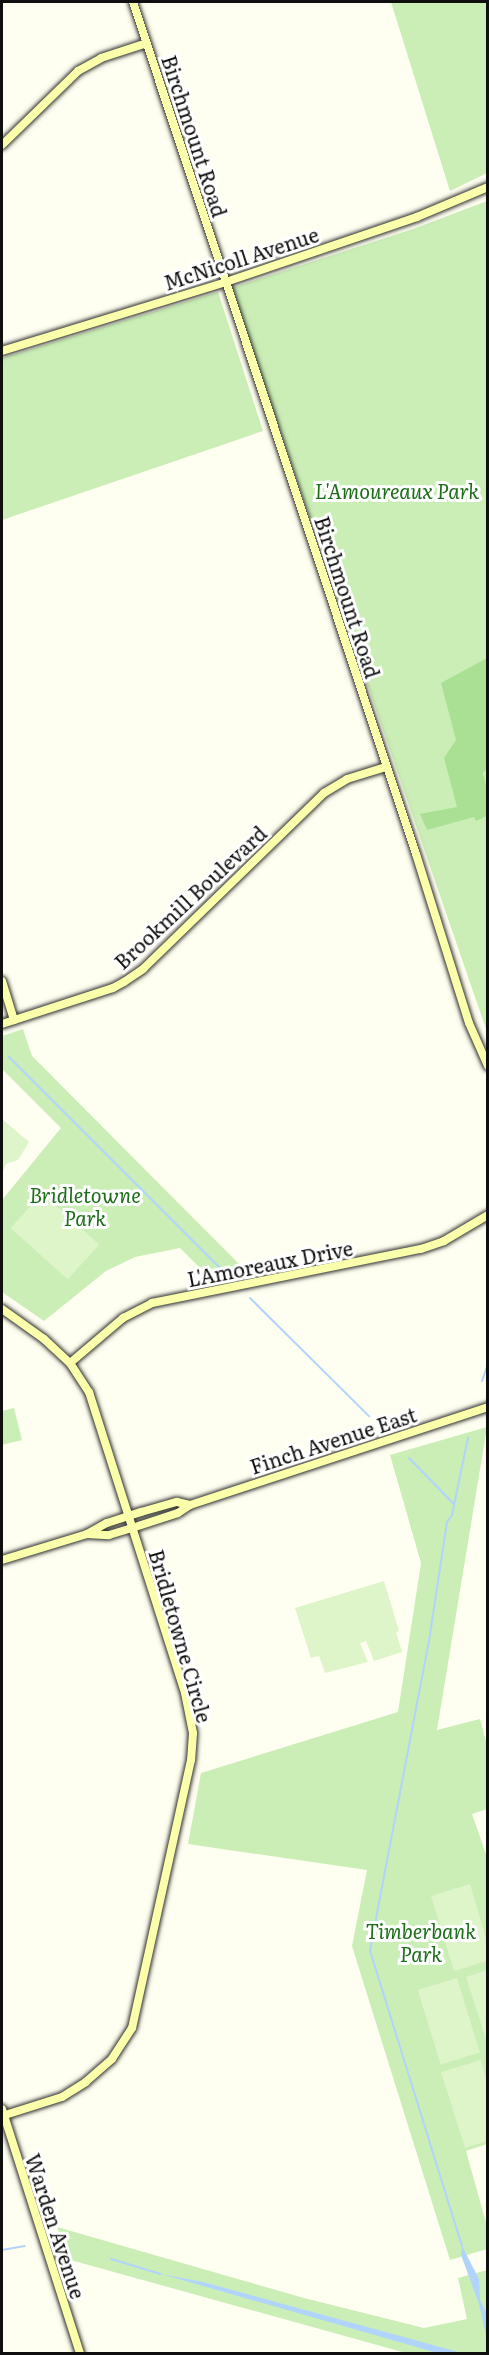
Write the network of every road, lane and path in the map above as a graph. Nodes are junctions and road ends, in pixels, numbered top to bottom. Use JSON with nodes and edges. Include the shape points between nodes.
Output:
{"nodes":[{"id":1,"x":133,"y":2,"type":"edge"},
{"id":2,"x":147,"y":43,"type":"junction"},
{"id":3,"x":2,"y":145,"type":"edge"},
{"id":4,"x":488,"y":187,"type":"edge"},
{"id":5,"x":226,"y":282,"type":"junction"},
{"id":6,"x":2,"y":351,"type":"edge"},
{"id":7,"x":386,"y":767,"type":"junction"},
{"id":8,"x":2,"y":981,"type":"edge"},
{"id":9,"x":14,"y":1020,"type":"junction"},
{"id":10,"x":2,"y":1024,"type":"edge"},
{"id":11,"x":488,"y":1066,"type":"edge"},
{"id":12,"x":488,"y":1215,"type":"edge"},
{"id":13,"x":2,"y":1309,"type":"edge"},
{"id":14,"x":70,"y":1363,"type":"junction"},
{"id":15,"x":488,"y":1407,"type":"edge"},
{"id":16,"x":190,"y":1505,"type":"junction"},
{"id":17,"x":129,"y":1516,"type":"junction"},
{"id":18,"x":132,"y":1528,"type":"junction"},
{"id":19,"x":87,"y":1534,"type":"junction"},
{"id":20,"x":2,"y":1560,"type":"edge"},
{"id":21,"x":2,"y":2114,"type":"edge"},
{"id":22,"x":80,"y":2354,"type":"edge"}],
"edges":[{"from":1,"to":2,"type":"main road","name":"Birchmount Road"},
{"from":2,"to":3,"type":"main road","via":[[101,58],[78,71]]},
{"from":2,"to":5,"type":"main road","name":"Birchmount Road"},
{"from":4,"to":5,"type":"main road","name":"McNicoll Avenue","via":[[417,218]]},
{"from":5,"to":6,"type":"main road","name":"McNicoll Avenue"},
{"from":5,"to":7,"type":"main road","name":"Birchmount Road"},
{"from":7,"to":9,"type":"main road","name":"Brookmill Boulevard","via":[[347,779],[324,793],[143,969],[124,982]]},
{"from":7,"to":11,"type":"main road","name":"Birchmount Road","via":[[469,1023]]},
{"from":8,"to":9,"type":"main road"},
{"from":9,"to":10,"type":"main road","name":"Brookmill Boulevard"},
{"from":12,"to":14,"type":"main road","name":"L'Amoreaux Drive","via":[[422,1249],[152,1303],[123,1318]]},
{"from":13,"to":14,"type":"main road","name":"Bridletowne Circle"},
{"from":14,"to":17,"type":"main road","name":"Bridletowne Circle","via":[[89,1392]]},
{"from":15,"to":16,"type":"main road","name":"Finch Avenue East"},
{"from":16,"to":17,"type":"main road","name":"Finch Avenue East","via":[[177,1502]]},
{"from":16,"to":18,"type":"main road","name":"Finch Avenue East","via":[[178,1513]]},
{"from":17,"to":18,"type":"main road","name":"Bridletowne Circle"},
{"from":17,"to":19,"type":"main road","name":"Finch Avenue East"},
{"from":18,"to":19,"type":"main road","name":"Finch Avenue East","via":[[109,1535]]},
{"from":18,"to":21,"type":"main road","name":"Bridletowne Circle","via":[[185,1693],[193,1733],[141,1997],[132,2028],[112,2059],[95,2074],[62,2097]]},
{"from":19,"to":20,"type":"main road","name":"Finch Avenue East"},
{"from":21,"to":22,"type":"main road","name":"Warden Avenue"}]}
